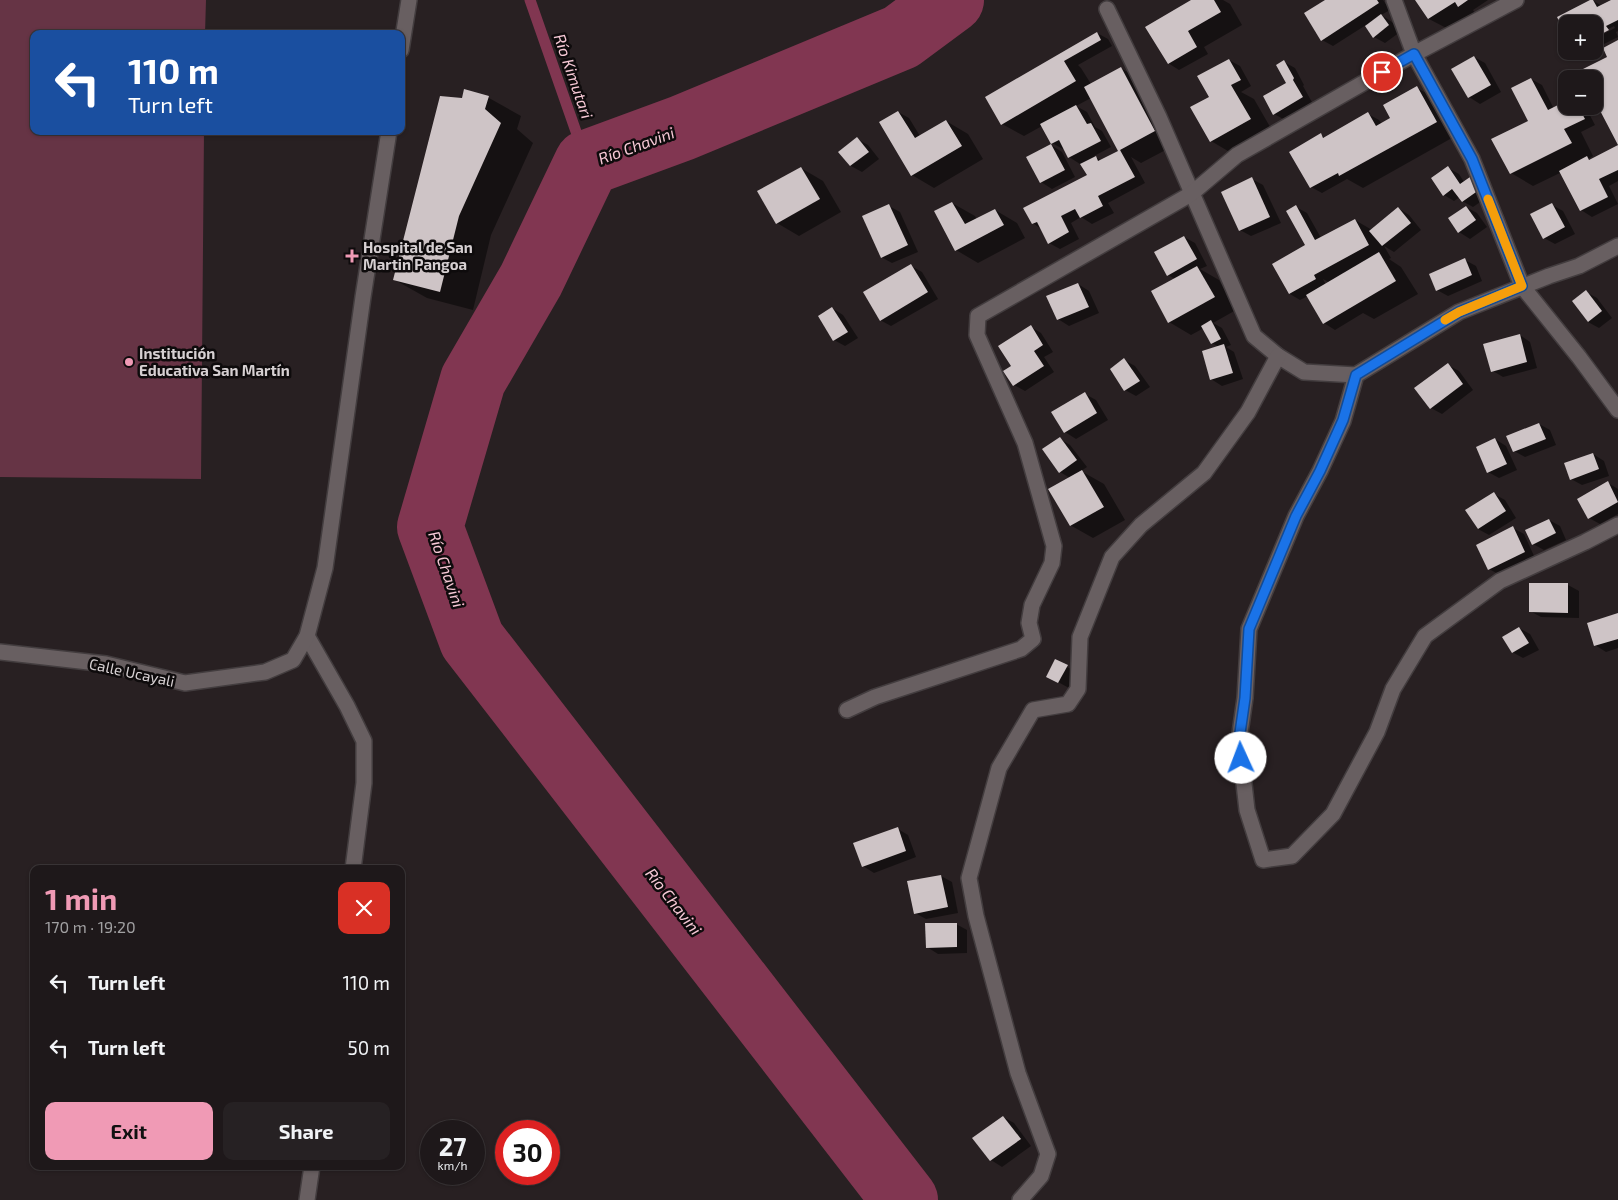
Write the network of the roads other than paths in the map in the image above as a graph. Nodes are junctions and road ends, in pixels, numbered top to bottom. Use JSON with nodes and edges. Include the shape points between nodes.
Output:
{"nodes":[{"id":1,"x":409,"y":0,"type":"edge"},
{"id":2,"x":1394,"y":0,"type":"edge"},
{"id":3,"x":1516,"y":0,"type":"edge"},
{"id":4,"x":1107,"y":10,"type":"dead end"},
{"id":5,"x":404,"y":30,"type":"edge"},
{"id":6,"x":1414,"y":54,"type":"junction"},
{"id":7,"x":388,"y":135,"type":"edge"},
{"id":8,"x":1191,"y":194,"type":"junction"},
{"id":9,"x":1618,"y":246,"type":"edge"},
{"id":10,"x":1522,"y":286,"type":"junction"},
{"id":11,"x":1278,"y":356,"type":"junction"},
{"id":12,"x":1356,"y":375,"type":"junction"},
{"id":13,"x":1618,"y":410,"type":"edge"},
{"id":14,"x":1618,"y":525,"type":"edge"},
{"id":15,"x":307,"y":636,"type":"junction"},
{"id":16,"x":0,"y":652,"type":"edge"},
{"id":17,"x":847,"y":710,"type":"dead end"},
{"id":18,"x":354,"y":865,"type":"edge"},
{"id":19,"x":311,"y":1170,"type":"edge"},
{"id":20,"x":307,"y":1200,"type":"edge"},
{"id":21,"x":1020,"y":1200,"type":"edge"}],
"edges":[{"from":1,"to":5,"type":"street"},
{"from":2,"to":6,"type":"street"},
{"from":3,"to":6,"type":"street"},
{"from":4,"to":8,"type":"street","via":[[1159,117]]},
{"from":6,"to":8,"type":"street","via":[[1237,155]]},
{"from":6,"to":10,"type":"street","via":[[1472,159]]},
{"from":7,"to":15,"type":"street","name":"Calle Ucayali","via":[[325,568]]},
{"from":8,"to":11,"type":"street","via":[[1254,336]]},
{"from":8,"to":17,"type":"street","via":[[978,316],[977,335],[1025,443],[1054,546],[1052,563],[1032,605],[1028,623],[1033,639],[1021,649],[875,697]]},
{"from":9,"to":10,"type":"street","via":[[1579,266]]},
{"from":10,"to":12,"type":"street","via":[[1459,312]]},
{"from":10,"to":13,"type":"street"},
{"from":11,"to":12,"type":"street","via":[[1304,372]]},
{"from":11,"to":21,"type":"street","via":[[1248,412],[1204,473],[1141,525],[1112,557],[1080,637],[1078,689],[1068,704],[1033,710],[999,768],[969,878],[1018,1073],[1048,1154],[1042,1176]]},
{"from":12,"to":14,"type":"street","via":[[1343,420],[1296,516],[1249,629],[1239,740],[1247,810],[1263,860],[1292,856],[1333,814],[1377,732],[1392,689],[1425,636],[1500,580]]},
{"from":15,"to":16,"type":"street","name":"Calle Ucayali","via":[[293,660],[265,672],[185,683],[106,664]]},
{"from":15,"to":18,"type":"street","via":[[364,741],[364,783]]},
{"from":19,"to":20,"type":"street"}]}
